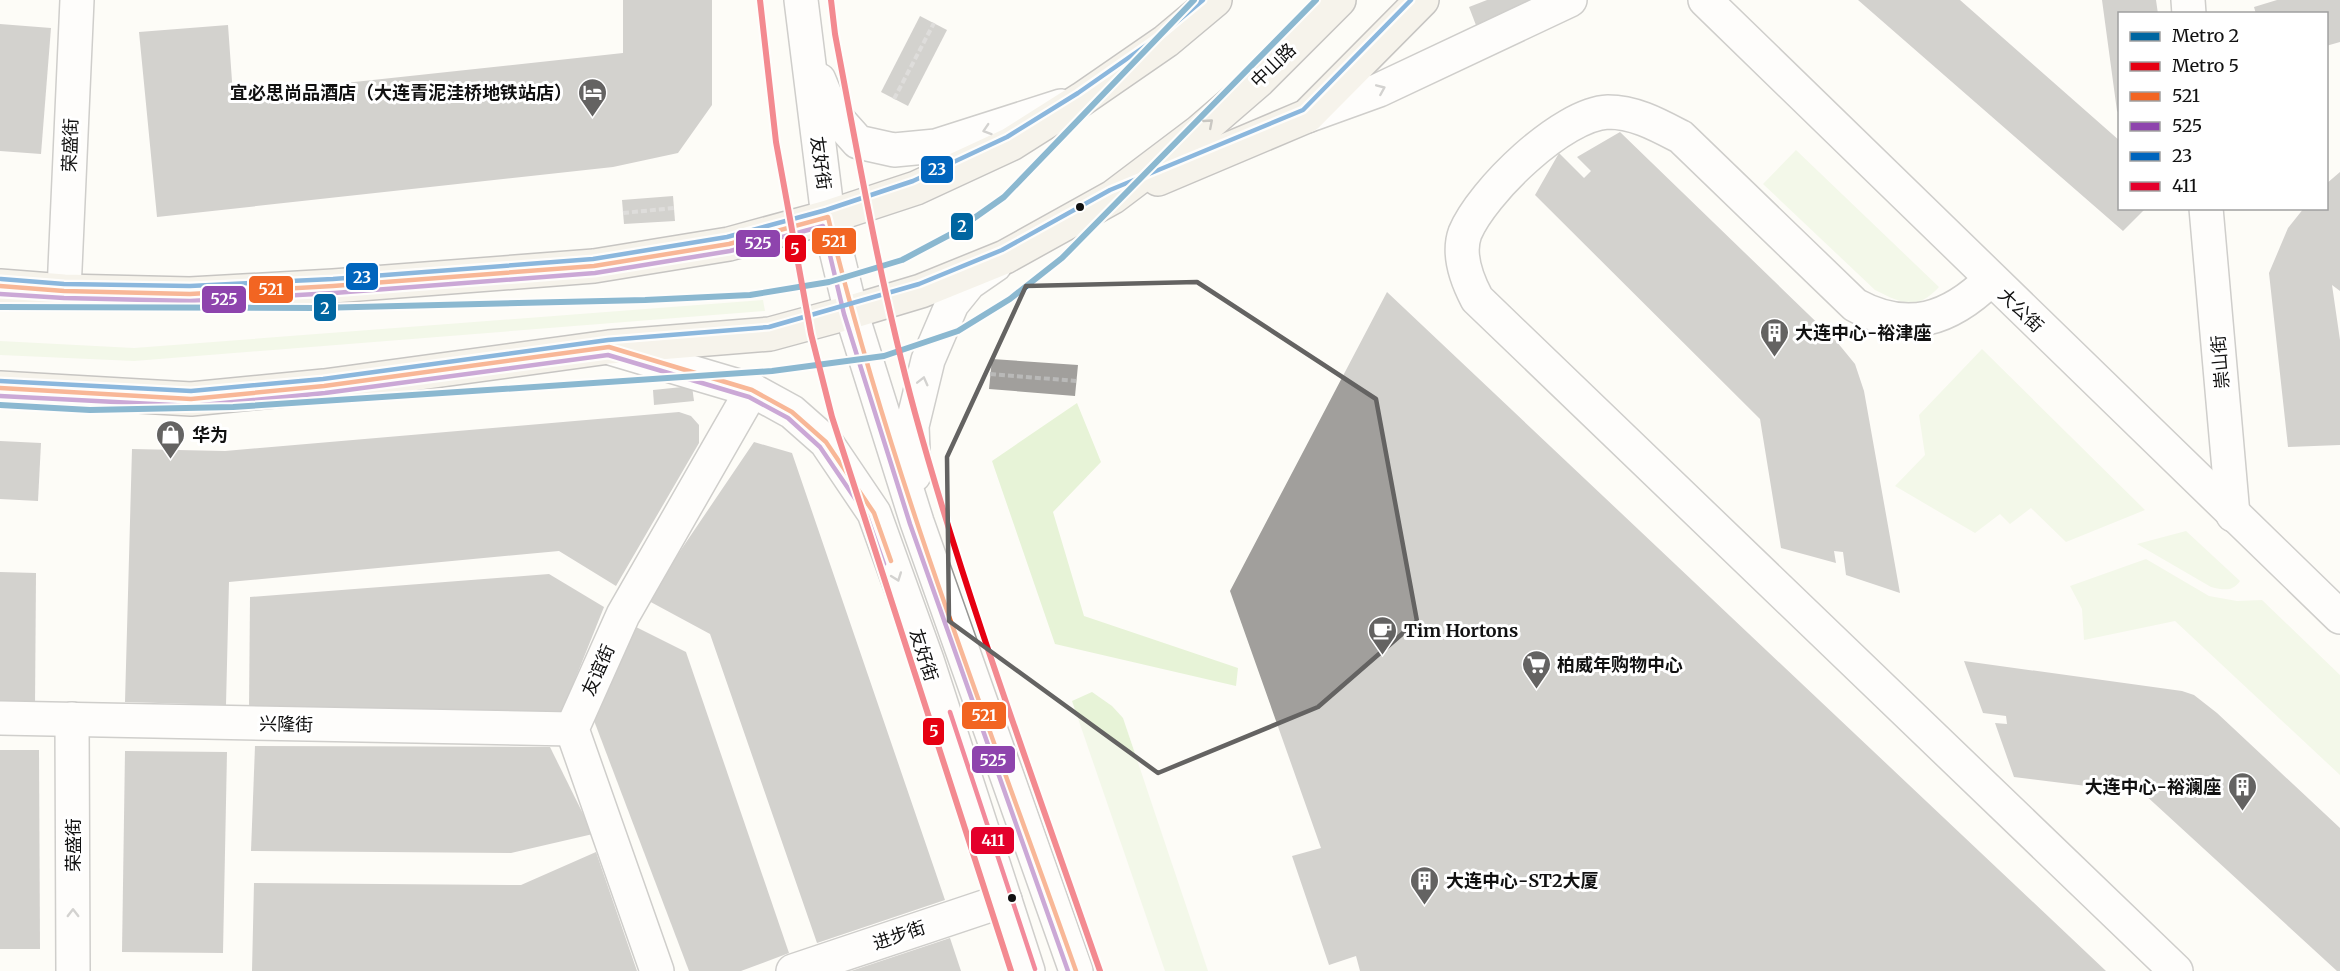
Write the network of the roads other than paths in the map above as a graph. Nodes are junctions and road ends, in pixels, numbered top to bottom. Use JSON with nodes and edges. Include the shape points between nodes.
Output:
{"nodes":[{"id":1,"x":76,"y":0,"type":"edge"},
{"id":2,"x":801,"y":0,"type":"edge"},
{"id":3,"x":1215,"y":0,"type":"edge"},
{"id":4,"x":1339,"y":0,"type":"edge"},
{"id":5,"x":1422,"y":0,"type":"edge"},
{"id":6,"x":1570,"y":0,"type":"edge"},
{"id":7,"x":1705,"y":0,"type":"edge"},
{"id":8,"x":805,"y":45,"type":"junction"},
{"id":9,"x":1082,"y":99,"type":"junction"},
{"id":10,"x":1307,"y":116,"type":"junction"},
{"id":11,"x":1113,"y":197,"type":"junction"},
{"id":12,"x":2206,"y":210,"type":"edge"},
{"id":13,"x":828,"y":217,"type":"junction"},
{"id":14,"x":1005,"y":257,"type":"junction"},
{"id":15,"x":1990,"y":280,"type":"junction"},
{"id":16,"x":0,"y":286,"type":"edge"},
{"id":17,"x":64,"y":291,"type":"junction"},
{"id":18,"x":851,"y":312,"type":"junction"},
{"id":19,"x":609,"y":347,"type":"junction"},
{"id":20,"x":0,"y":388,"type":"edge"},
{"id":21,"x":752,"y":390,"type":"junction"},
{"id":22,"x":2234,"y":515,"type":"junction"},
{"id":23,"x":917,"y":522,"type":"junction"},
{"id":24,"x":2340,"y":617,"type":"edge"},
{"id":25,"x":0,"y":718,"type":"edge"},
{"id":26,"x":72,"y":719,"type":"junction"},
{"id":27,"x":572,"y":729,"type":"junction"},
{"id":28,"x":1005,"y":900,"type":"junction"},
{"id":29,"x":73,"y":971,"type":"edge"},
{"id":30,"x":657,"y":971,"type":"edge"},
{"id":31,"x":793,"y":971,"type":"edge"},
{"id":32,"x":1028,"y":971,"type":"edge"},
{"id":33,"x":1076,"y":971,"type":"edge"},
{"id":34,"x":2176,"y":971,"type":"edge"}],
"edges":[{"from":1,"to":17,"type":"street","name":"荣盛街"},
{"from":2,"to":8,"type":"street","name":"友好街"},
{"from":3,"to":9,"type":"main road","via":[[1166,41]]},
{"from":11,"to":4,"type":"main road","name":"中山路","one_way":true,"via":[[1258,81]]},
{"from":5,"to":10,"type":"main road"},
{"from":10,"to":6,"type":"street","one_way":true,"via":[[1379,90]]},
{"from":7,"to":15,"type":"street","name":"大公街"},
{"from":9,"to":8,"type":"street","one_way":true,"via":[[936,146],[894,150],[858,142],[834,114]]},
{"from":8,"to":13,"type":"street","name":"友好街"},
{"from":9,"to":13,"type":"main road","via":[[1000,149],[916,188]]},
{"from":10,"to":11,"type":"main road"},
{"from":11,"to":14,"type":"main road","name":"中山路"},
{"from":12,"to":22,"type":"street","name":"崇山街"},
{"from":13,"to":17,"type":"main road","via":[[729,244],[594,266],[190,294]]},
{"from":13,"to":18,"type":"street","name":"友好街"},
{"from":14,"to":18,"type":"main road","name":"中山路","via":[[921,291]]},
{"from":23,"to":14,"type":"street","one_way":true,"via":[[912,426],[928,360],[952,304],[969,283]]},
{"from":15,"to":22,"type":"street","name":"大公街"},
{"from":15,"to":34,"type":"street","via":[[1971,298],[1947,312],[1920,320],[1875,316],[1856,305],[1681,137],[1652,121],[1606,112],[1575,123],[1522,160],[1475,217],[1465,234],[1462,256],[1477,299]]},
{"from":16,"to":17,"type":"main road"},
{"from":18,"to":19,"type":"main road","name":"中山路","via":[[770,334]]},
{"from":18,"to":23,"type":"street","name":"友好街"},
{"from":19,"to":20,"type":"main road","name":"中山路","via":[[324,386],[191,399]]},
{"from":19,"to":21,"type":"street","name":"友好街"},
{"from":21,"to":27,"type":"street","name":"友谊街","via":[[623,615]]},
{"from":21,"to":28,"type":"street","name":"友好街","one_way":true,"via":[[792,412],[826,442],[874,513],[927,660]]},
{"from":22,"to":24,"type":"street","name":"大公街"},
{"from":23,"to":33,"type":"street","name":"友好街"},
{"from":25,"to":26,"type":"street","name":"兴隆街"},
{"from":26,"to":27,"type":"street","name":"兴隆街"},
{"from":29,"to":26,"type":"street","name":"荣盛街","one_way":true},
{"from":27,"to":30,"type":"street"},
{"from":28,"to":31,"type":"street","name":"进步街"},
{"from":28,"to":32,"type":"street","name":"友好街"}]}
